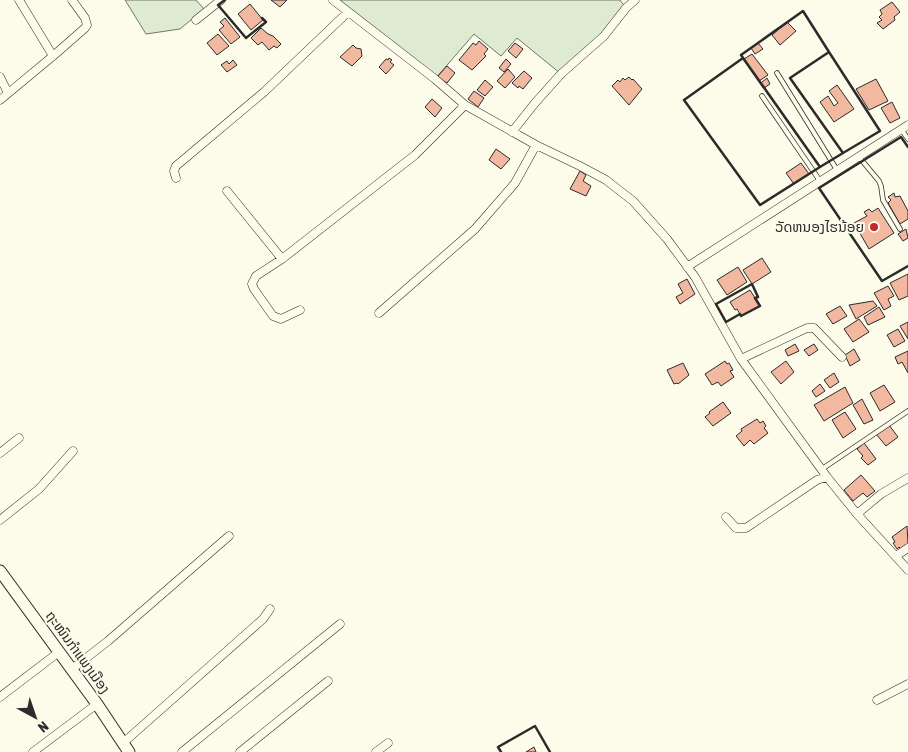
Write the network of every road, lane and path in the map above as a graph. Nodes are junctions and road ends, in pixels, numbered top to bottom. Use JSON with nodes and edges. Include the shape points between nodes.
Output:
{"nodes":[{"id":1,"x":19,"y":0,"type":"edge"},
{"id":2,"x":72,"y":0,"type":"edge"},
{"id":3,"x":221,"y":0,"type":"edge"},
{"id":4,"x":333,"y":0,"type":"edge"},
{"id":5,"x":635,"y":0,"type":"edge"},
{"id":6,"x":348,"y":12,"type":"junction"},
{"id":7,"x":196,"y":20,"type":"dead end"},
{"id":8,"x":53,"y":56,"type":"junction"},
{"id":9,"x":777,"y":73,"type":"dead end"},
{"id":10,"x":0,"y":77,"type":"edge"},
{"id":11,"x":8,"y":93,"type":"junction"},
{"id":12,"x":762,"y":96,"type":"dead end"},
{"id":13,"x":0,"y":100,"type":"edge"},
{"id":14,"x":465,"y":104,"type":"junction"},
{"id":15,"x":905,"y":127,"type":"edge"},
{"id":16,"x":512,"y":132,"type":"junction"},
{"id":17,"x":908,"y":139,"type":"edge"},
{"id":18,"x":536,"y":145,"type":"junction"},
{"id":19,"x":859,"y":157,"type":"junction"},
{"id":20,"x":837,"y":170,"type":"junction"},
{"id":21,"x":176,"y":178,"type":"dead end"},
{"id":22,"x":820,"y":181,"type":"junction"},
{"id":23,"x":227,"y":191,"type":"dead end"},
{"id":24,"x":900,"y":230,"type":"dead end"},
{"id":25,"x":282,"y":259,"type":"junction"},
{"id":26,"x":688,"y":267,"type":"junction"},
{"id":27,"x":300,"y":310,"type":"dead end"},
{"id":28,"x":379,"y":313,"type":"dead end"},
{"id":29,"x":842,"y":357,"type":"dead end"},
{"id":30,"x":741,"y":359,"type":"junction"},
{"id":31,"x":908,"y":411,"type":"edge"},
{"id":32,"x":19,"y":438,"type":"dead end"},
{"id":33,"x":73,"y":451,"type":"dead end"},
{"id":34,"x":0,"y":453,"type":"edge"},
{"id":35,"x":822,"y":469,"type":"junction"},
{"id":36,"x":827,"y":476,"type":"junction"},
{"id":37,"x":908,"y":478,"type":"edge"},
{"id":38,"x":857,"y":514,"type":"junction"},
{"id":39,"x":726,"y":517,"type":"dead end"},
{"id":40,"x":0,"y":520,"type":"edge"},
{"id":41,"x":229,"y":536,"type":"dead end"},
{"id":42,"x":908,"y":548,"type":"edge"},
{"id":43,"x":896,"y":556,"type":"junction"},
{"id":44,"x":908,"y":570,"type":"edge"},
{"id":45,"x":0,"y":571,"type":"edge"},
{"id":46,"x":4,"y":586,"type":"edge"},
{"id":47,"x":270,"y":609,"type":"dead end"},
{"id":48,"x":340,"y":624,"type":"dead end"},
{"id":49,"x":59,"y":652,"type":"junction"},
{"id":50,"x":72,"y":669,"type":"junction"},
{"id":51,"x":328,"y":681,"type":"dead end"},
{"id":52,"x":908,"y":684,"type":"edge"},
{"id":53,"x":0,"y":696,"type":"edge"},
{"id":54,"x":877,"y":700,"type":"dead end"},
{"id":55,"x":97,"y":704,"type":"junction"},
{"id":56,"x":388,"y":743,"type":"dead end"},
{"id":57,"x":126,"y":748,"type":"edge"},
{"id":58,"x":33,"y":752,"type":"edge"},
{"id":59,"x":182,"y":752,"type":"edge"},
{"id":60,"x":240,"y":752,"type":"edge"},
{"id":61,"x":376,"y":752,"type":"edge"}],
"edges":[{"from":1,"to":8,"type":"street"},
{"from":2,"to":8,"type":"street","via":[[87,25]]},
{"from":3,"to":7,"type":"street"},
{"from":4,"to":6,"type":"street"},
{"from":5,"to":16,"type":"street","via":[[604,36],[561,74]]},
{"from":6,"to":14,"type":"street"},
{"from":6,"to":21,"type":"street","via":[[264,92],[176,166]]},
{"from":8,"to":11,"type":"street"},
{"from":9,"to":20,"type":"lane"},
{"from":10,"to":11,"type":"street"},
{"from":11,"to":13,"type":"street"},
{"from":12,"to":22,"type":"lane"},
{"from":14,"to":16,"type":"street"},
{"from":14,"to":25,"type":"street","via":[[416,155]]},
{"from":15,"to":17,"type":"lane"},
{"from":15,"to":19,"type":"street"},
{"from":16,"to":18,"type":"street"},
{"from":18,"to":26,"type":"street","via":[[597,175],[634,201]]},
{"from":18,"to":28,"type":"street","via":[[515,183],[474,229]]},
{"from":19,"to":20,"type":"street"},
{"from":19,"to":24,"type":"lane","via":[[879,180],[883,200]]},
{"from":20,"to":22,"type":"street"},
{"from":22,"to":26,"type":"street"},
{"from":23,"to":25,"type":"street"},
{"from":25,"to":27,"type":"street","via":[[256,276],[252,284],[274,316],[281,319]]},
{"from":26,"to":30,"type":"street"},
{"from":29,"to":30,"type":"street","via":[[814,328],[807,328]]},
{"from":30,"to":35,"type":"street"},
{"from":31,"to":35,"type":"lane"},
{"from":32,"to":34,"type":"street"},
{"from":33,"to":40,"type":"street","via":[[39,489]]},
{"from":35,"to":36,"type":"street"},
{"from":36,"to":38,"type":"street"},
{"from":36,"to":39,"type":"street","via":[[746,528],[736,528]]},
{"from":37,"to":38,"type":"street"},
{"from":38,"to":43,"type":"street"},
{"from":41,"to":50,"type":"street"},
{"from":42,"to":43,"type":"street"},
{"from":43,"to":44,"type":"street"},
{"from":45,"to":46,"type":"main road","name":"ຖະໜົນກຳແພງເມືອງ"},
{"from":46,"to":49,"type":"main road","name":"ຖະໜົນກຳແພງເມືອງ"},
{"from":47,"to":57,"type":"street"},
{"from":48,"to":59,"type":"street"},
{"from":49,"to":50,"type":"main road","name":"ຖະໜົນກຳແພງເມືອງ"},
{"from":49,"to":53,"type":"street"},
{"from":50,"to":55,"type":"main road","name":"ຖະໜົນກຳແພງເມືອງ"},
{"from":51,"to":60,"type":"street"},
{"from":52,"to":54,"type":"street"},
{"from":55,"to":57,"type":"main road","name":"ຖະໜົນກຳແພງເມືອງ"},
{"from":55,"to":58,"type":"street"},
{"from":56,"to":61,"type":"street"}]}
